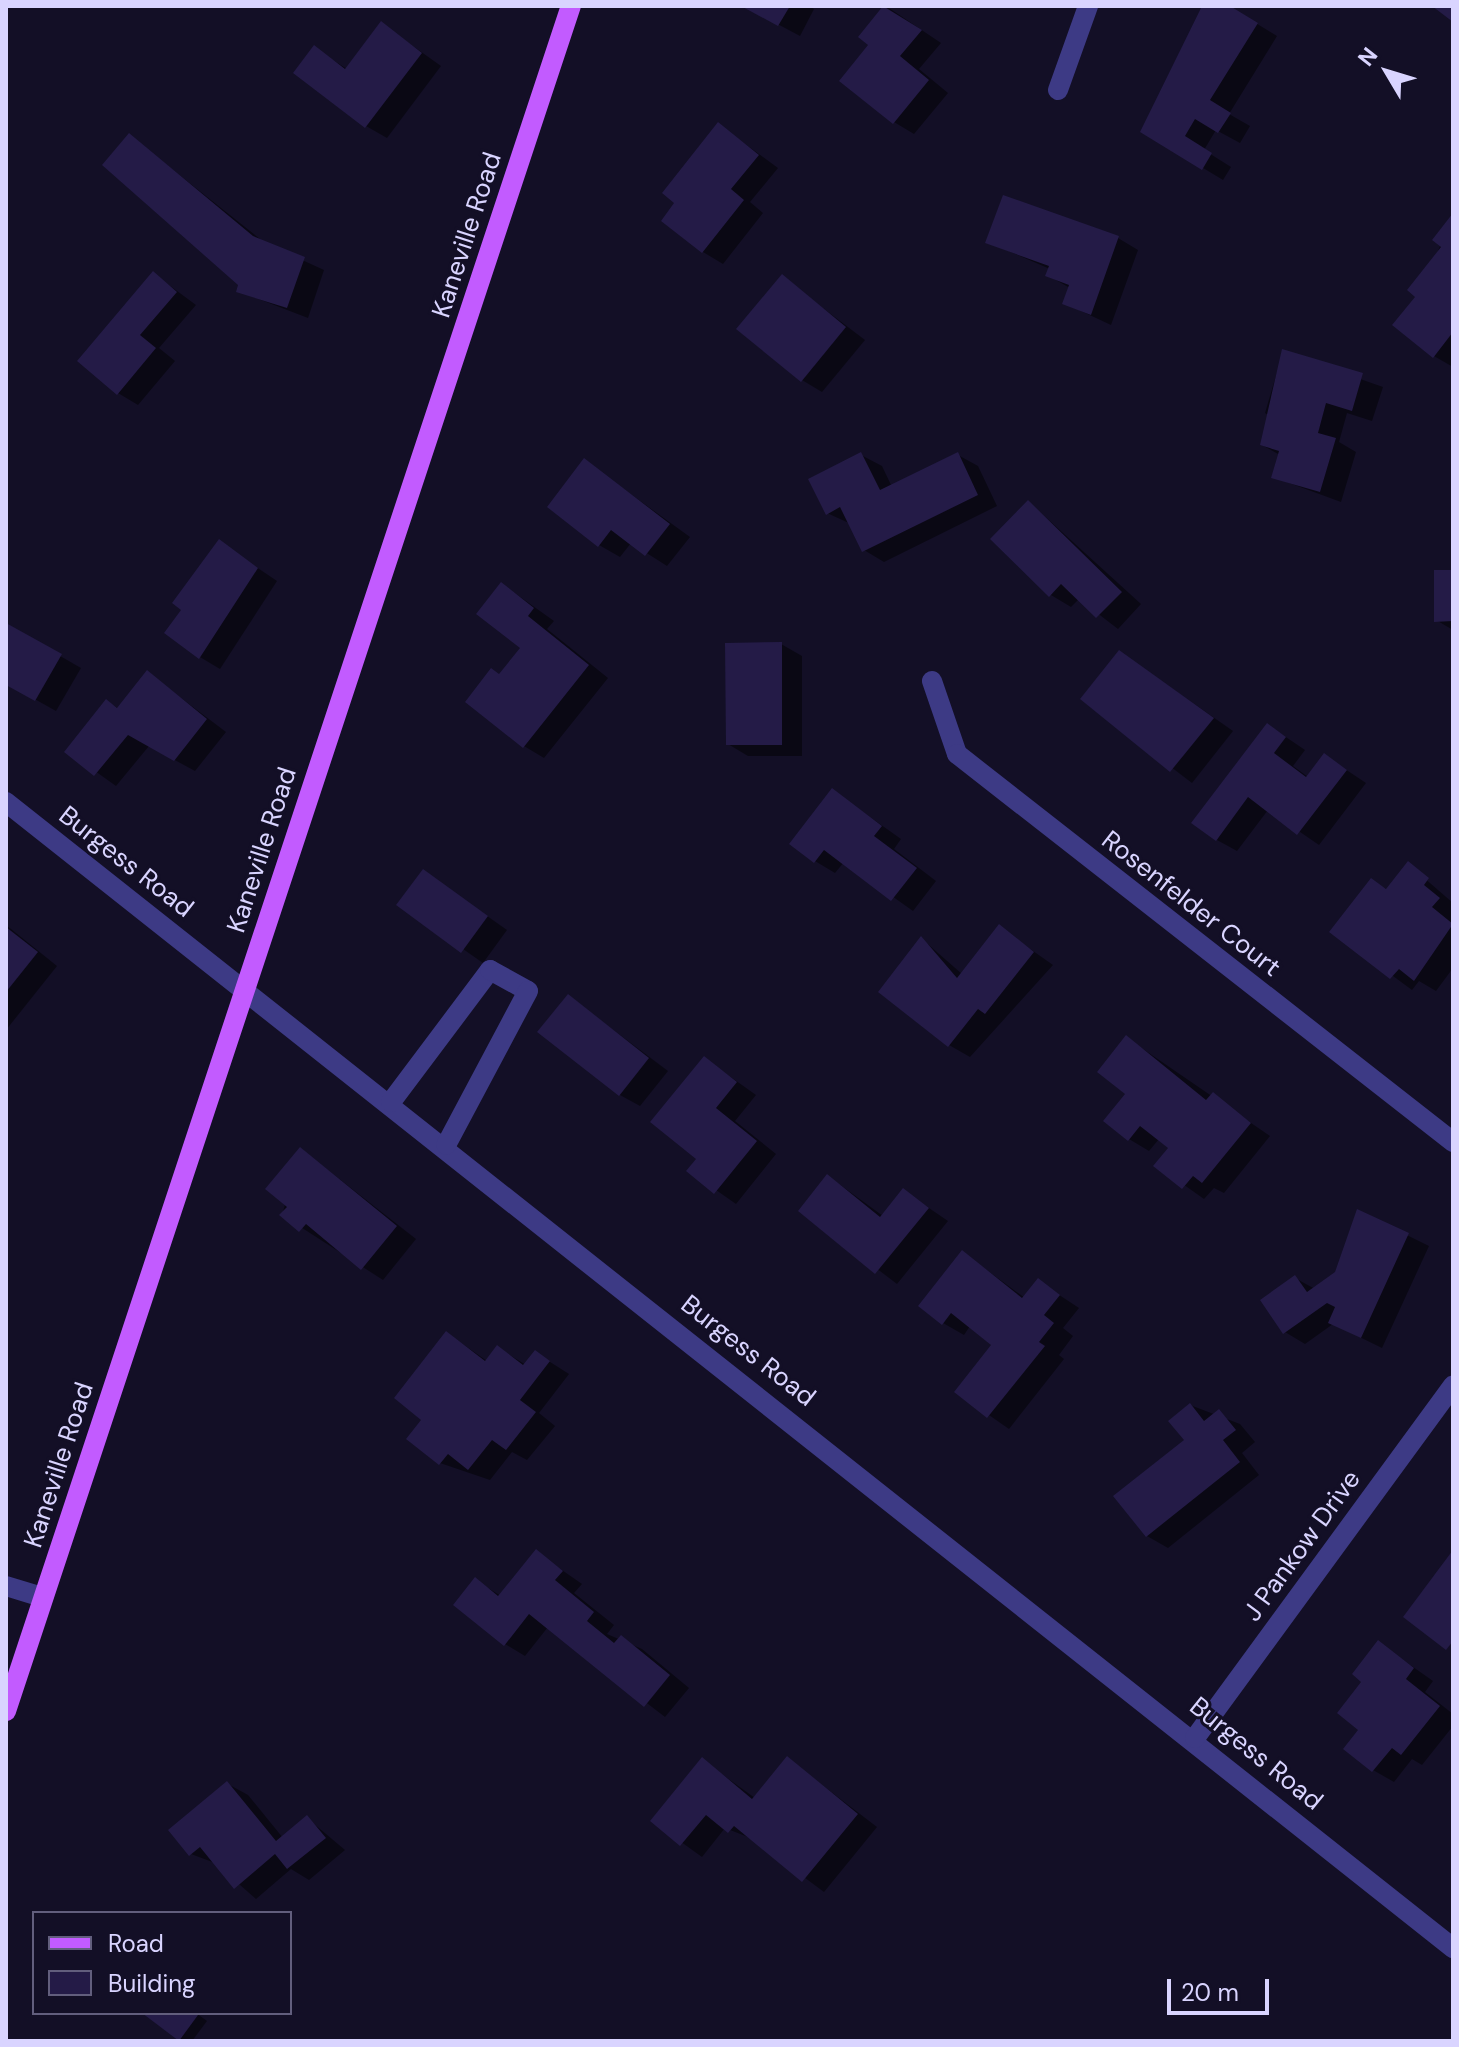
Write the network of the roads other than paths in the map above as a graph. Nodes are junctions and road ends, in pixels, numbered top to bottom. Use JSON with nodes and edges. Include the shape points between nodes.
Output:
{"nodes":[{"id":1,"x":571,"y":6,"type":"edge"},
{"id":2,"x":1088,"y":6,"type":"edge"},
{"id":3,"x":1058,"y":90,"type":"dead end"},
{"id":4,"x":932,"y":681,"type":"dead end"},
{"id":5,"x":6,"y":802,"type":"edge"},
{"id":6,"x":245,"y":986,"type":"junction"},
{"id":7,"x":391,"y":1102,"type":"junction"},
{"id":8,"x":1453,"y":1142,"type":"edge"},
{"id":9,"x":446,"y":1145,"type":"junction"},
{"id":10,"x":1453,"y":1385,"type":"edge"},
{"id":11,"x":6,"y":1586,"type":"edge"},
{"id":12,"x":43,"y":1597,"type":"junction"},
{"id":13,"x":6,"y":1711,"type":"edge"},
{"id":14,"x":1195,"y":1738,"type":"junction"},
{"id":15,"x":1453,"y":1947,"type":"edge"}],
"edges":[{"from":1,"to":6,"type":"main road","name":"Kaneville Road"},
{"from":2,"to":3,"type":"street"},
{"from":4,"to":8,"type":"street","name":"Rosenfelder Court","via":[[957,754]]},
{"from":5,"to":6,"type":"street","name":"Burgess Road"},
{"from":6,"to":7,"type":"street","name":"Burgess Road"},
{"from":6,"to":12,"type":"main road","name":"Kaneville Road"},
{"from":7,"to":9,"type":"street","name":"Burgess Road"},
{"from":7,"to":9,"type":"street","via":[[490,970],[528,991]]},
{"from":9,"to":14,"type":"street","name":"Burgess Road"},
{"from":10,"to":14,"type":"street","name":"J Pankow Drive"},
{"from":11,"to":12,"type":"street"},
{"from":12,"to":13,"type":"main road","name":"Kaneville Road"},
{"from":14,"to":15,"type":"street","name":"Burgess Road"}]}
